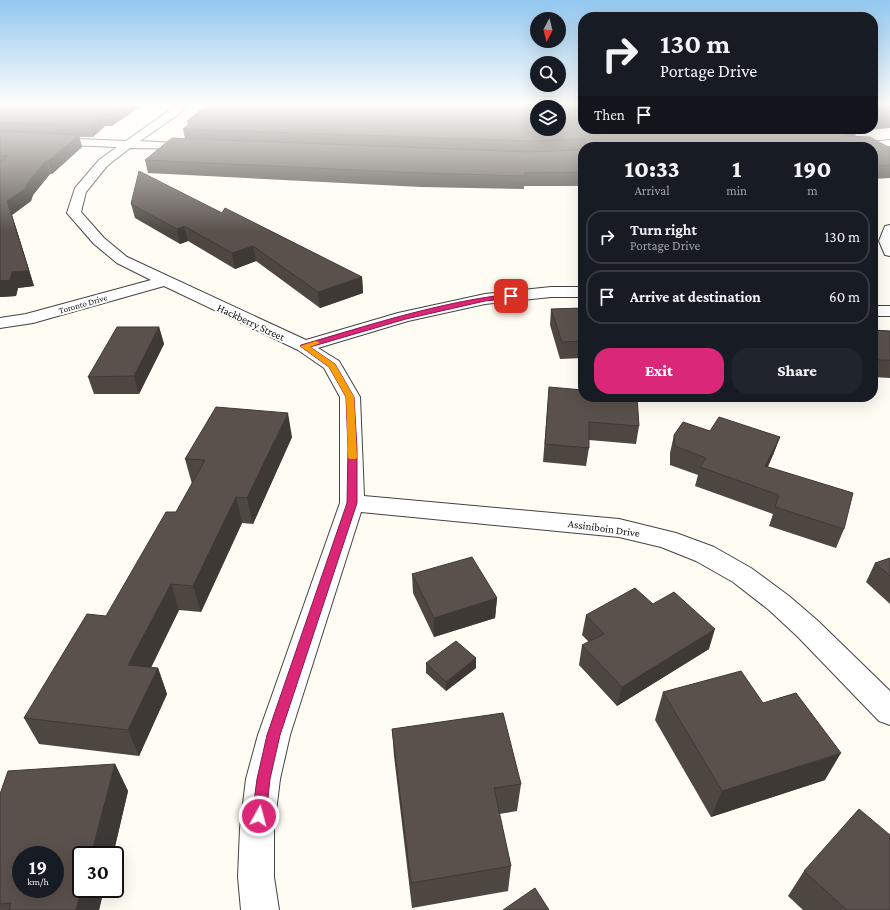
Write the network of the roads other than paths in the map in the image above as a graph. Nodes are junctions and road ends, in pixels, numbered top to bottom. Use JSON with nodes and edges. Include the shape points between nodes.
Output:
{"nodes":[{"id":1,"x":123,"y":147,"type":"edge"},
{"id":2,"x":193,"y":147,"type":"edge"},
{"id":3,"x":203,"y":148,"type":"edge"},
{"id":4,"x":890,"y":228,"type":"edge"},
{"id":5,"x":890,"y":252,"type":"edge"},
{"id":6,"x":165,"y":281,"type":"junction"},
{"id":7,"x":578,"y":292,"type":"edge"},
{"id":8,"x":878,"y":311,"type":"edge"},
{"id":9,"x":890,"y":311,"type":"edge"},
{"id":10,"x":0,"y":323,"type":"edge"},
{"id":11,"x":304,"y":346,"type":"junction"},
{"id":12,"x":352,"y":503,"type":"junction"},
{"id":13,"x":890,"y":711,"type":"edge"},
{"id":14,"x":260,"y":910,"type":"edge"}],
"edges":[{"from":1,"to":6,"type":"street","name":"Hackberry Street","via":[[103,163],[80,191],[74,213],[99,241],[122,260]]},
{"from":2,"to":3,"type":"street"},
{"from":4,"to":5,"type":"street","via":[[886,241]]},
{"from":6,"to":10,"type":"street","name":"Toronto Drive","via":[[27,319]]},
{"from":6,"to":11,"type":"street","name":"Hackberry Street"},
{"from":7,"to":11,"type":"street","via":[[551,292],[485,299],[404,317]]},
{"from":8,"to":9,"type":"street"},
{"from":11,"to":12,"type":"street","name":"Hackberry Street","via":[[332,365],[350,397]]},
{"from":12,"to":13,"type":"street","name":"Assiniboin Drive","via":[[619,528],[667,539],[705,554],[736,572],[778,603],[808,629]]},
{"from":12,"to":14,"type":"street","name":"Hackberry Street","via":[[274,735],[264,779],[257,835],[256,877]]}]}
